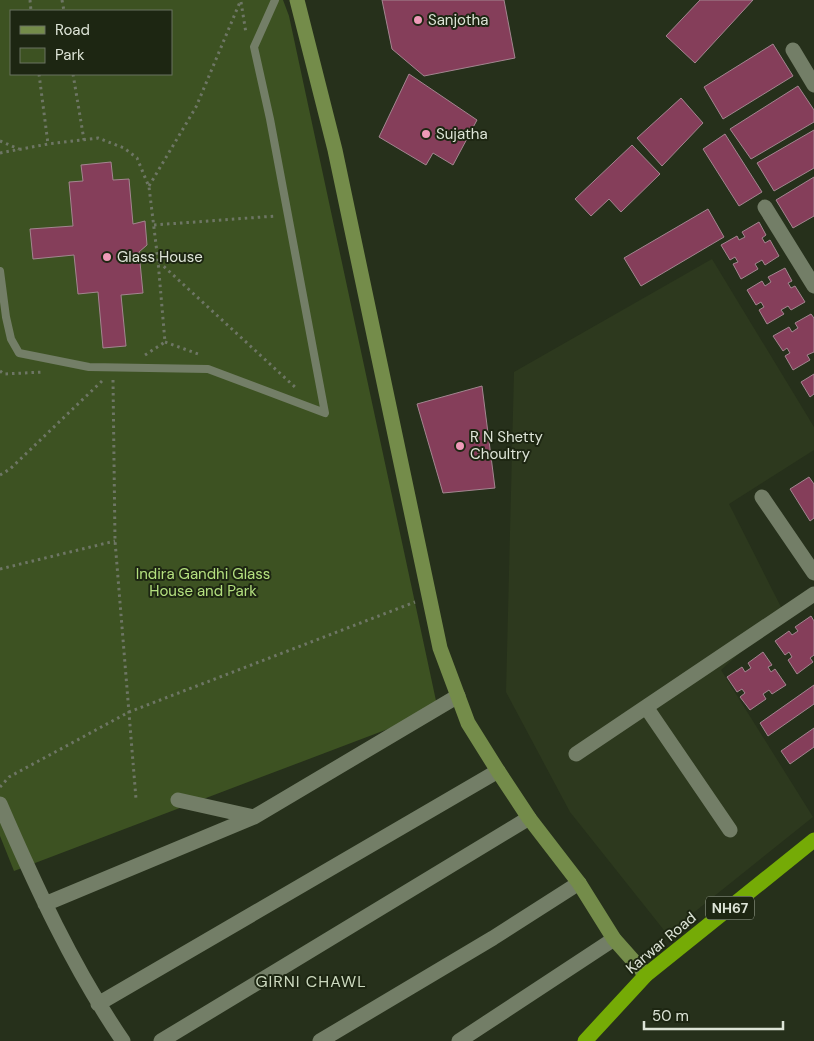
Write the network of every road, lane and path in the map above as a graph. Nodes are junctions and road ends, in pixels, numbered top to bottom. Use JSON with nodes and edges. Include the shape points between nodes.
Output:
{"nodes":[{"id":1,"x":275,"y":0,"type":"edge"},
{"id":2,"x":297,"y":0,"type":"edge"},
{"id":3,"x":241,"y":1,"type":"edge"},
{"id":4,"x":248,"y":40,"type":"dead end"},
{"id":5,"x":792,"y":50,"type":"dead end"},
{"id":6,"x":39,"y":75,"type":"edge"},
{"id":7,"x":73,"y":75,"type":"edge"},
{"id":8,"x":814,"y":85,"type":"edge"},
{"id":9,"x":84,"y":140,"type":"junction"},
{"id":10,"x":0,"y":141,"type":"edge"},
{"id":11,"x":48,"y":144,"type":"junction"},
{"id":12,"x":19,"y":149,"type":"junction"},
{"id":13,"x":0,"y":152,"type":"edge"},
{"id":14,"x":149,"y":187,"type":"junction"},
{"id":15,"x":765,"y":207,"type":"dead end"},
{"id":16,"x":279,"y":215,"type":"dead end"},
{"id":17,"x":154,"y":225,"type":"junction"},
{"id":18,"x":158,"y":261,"type":"junction"},
{"id":19,"x":0,"y":271,"type":"edge"},
{"id":20,"x":814,"y":286,"type":"edge"},
{"id":21,"x":202,"y":356,"type":"dead end"},
{"id":22,"x":105,"y":378,"type":"dead end"},
{"id":23,"x":113,"y":378,"type":"dead end"},
{"id":24,"x":293,"y":390,"type":"dead end"},
{"id":25,"x":0,"y":475,"type":"edge"},
{"id":26,"x":762,"y":497,"type":"dead end"},
{"id":27,"x":115,"y":541,"type":"junction"},
{"id":28,"x":0,"y":569,"type":"edge"},
{"id":29,"x":814,"y":573,"type":"edge"},
{"id":30,"x":814,"y":594,"type":"edge"},
{"id":31,"x":429,"y":596,"type":"junction"},
{"id":32,"x":458,"y":696,"type":"junction"},
{"id":33,"x":646,"y":707,"type":"junction"},
{"id":34,"x":128,"y":712,"type":"junction"},
{"id":35,"x":576,"y":754,"type":"dead end"},
{"id":36,"x":498,"y":770,"type":"junction"},
{"id":37,"x":0,"y":788,"type":"edge"},
{"id":38,"x":136,"y":799,"type":"dead end"},
{"id":39,"x":178,"y":800,"type":"dead end"},
{"id":40,"x":0,"y":804,"type":"edge"},
{"id":41,"x":254,"y":817,"type":"junction"},
{"id":42,"x":529,"y":818,"type":"junction"},
{"id":43,"x":730,"y":830,"type":"dead end"},
{"id":44,"x":814,"y":840,"type":"edge"},
{"id":45,"x":579,"y":883,"type":"junction"},
{"id":46,"x":45,"y":904,"type":"junction"},
{"id":47,"x":614,"y":939,"type":"junction"},
{"id":48,"x":646,"y":976,"type":"junction"},
{"id":49,"x":98,"y":1004,"type":"junction"},
{"id":50,"x":123,"y":1041,"type":"edge"},
{"id":51,"x":161,"y":1041,"type":"edge"},
{"id":52,"x":320,"y":1041,"type":"edge"},
{"id":53,"x":460,"y":1041,"type":"edge"},
{"id":54,"x":585,"y":1041,"type":"edge"}],
"edges":[{"from":1,"to":19,"type":"lane","via":[[254,47],[325,413],[208,369],[89,367],[19,353],[11,339]]},
{"from":2,"to":31,"type":"main road","via":[[335,150]]},
{"from":3,"to":4,"type":"path"},
{"from":3,"to":14,"type":"path","via":[[196,107]]},
{"from":5,"to":8,"type":"street"},
{"from":6,"to":11,"type":"path"},
{"from":7,"to":9,"type":"path"},
{"from":9,"to":11,"type":"path"},
{"from":9,"to":14,"type":"path","via":[[98,138],[124,148],[137,158]]},
{"from":10,"to":12,"type":"path"},
{"from":11,"to":12,"type":"path"},
{"from":12,"to":13,"type":"path"},
{"from":14,"to":17,"type":"path"},
{"from":15,"to":20,"type":"street"},
{"from":16,"to":17,"type":"path"},
{"from":17,"to":18,"type":"path"},
{"from":18,"to":21,"type":"path","via":[[165,342]]},
{"from":18,"to":24,"type":"path","via":[[302,393]]},
{"from":22,"to":25,"type":"path"},
{"from":23,"to":27,"type":"path"},
{"from":26,"to":29,"type":"street"},
{"from":27,"to":28,"type":"path"},
{"from":27,"to":34,"type":"path"},
{"from":30,"to":33,"type":"street"},
{"from":31,"to":32,"type":"main road","via":[[440,648]]},
{"from":31,"to":34,"type":"path"},
{"from":32,"to":36,"type":"main road","via":[[468,723]]},
{"from":32,"to":41,"type":"street"},
{"from":33,"to":35,"type":"street"},
{"from":33,"to":43,"type":"street"},
{"from":34,"to":37,"type":"path","via":[[9,777]]},
{"from":34,"to":38,"type":"path"},
{"from":36,"to":42,"type":"main road"},
{"from":36,"to":49,"type":"street"},
{"from":39,"to":41,"type":"street"},
{"from":40,"to":46,"type":"street"},
{"from":41,"to":46,"type":"street"},
{"from":42,"to":45,"type":"main road"},
{"from":42,"to":51,"type":"street"},
{"from":44,"to":48,"type":"highway","name":"Karwar Road","number":"NH67"},
{"from":45,"to":47,"type":"main road"},
{"from":45,"to":52,"type":"street"},
{"from":46,"to":49,"type":"street"},
{"from":47,"to":48,"type":"main road"},
{"from":47,"to":53,"type":"street"},
{"from":48,"to":54,"type":"highway","name":"Karwar Road","number":"NH67"},
{"from":49,"to":50,"type":"street"}]}
